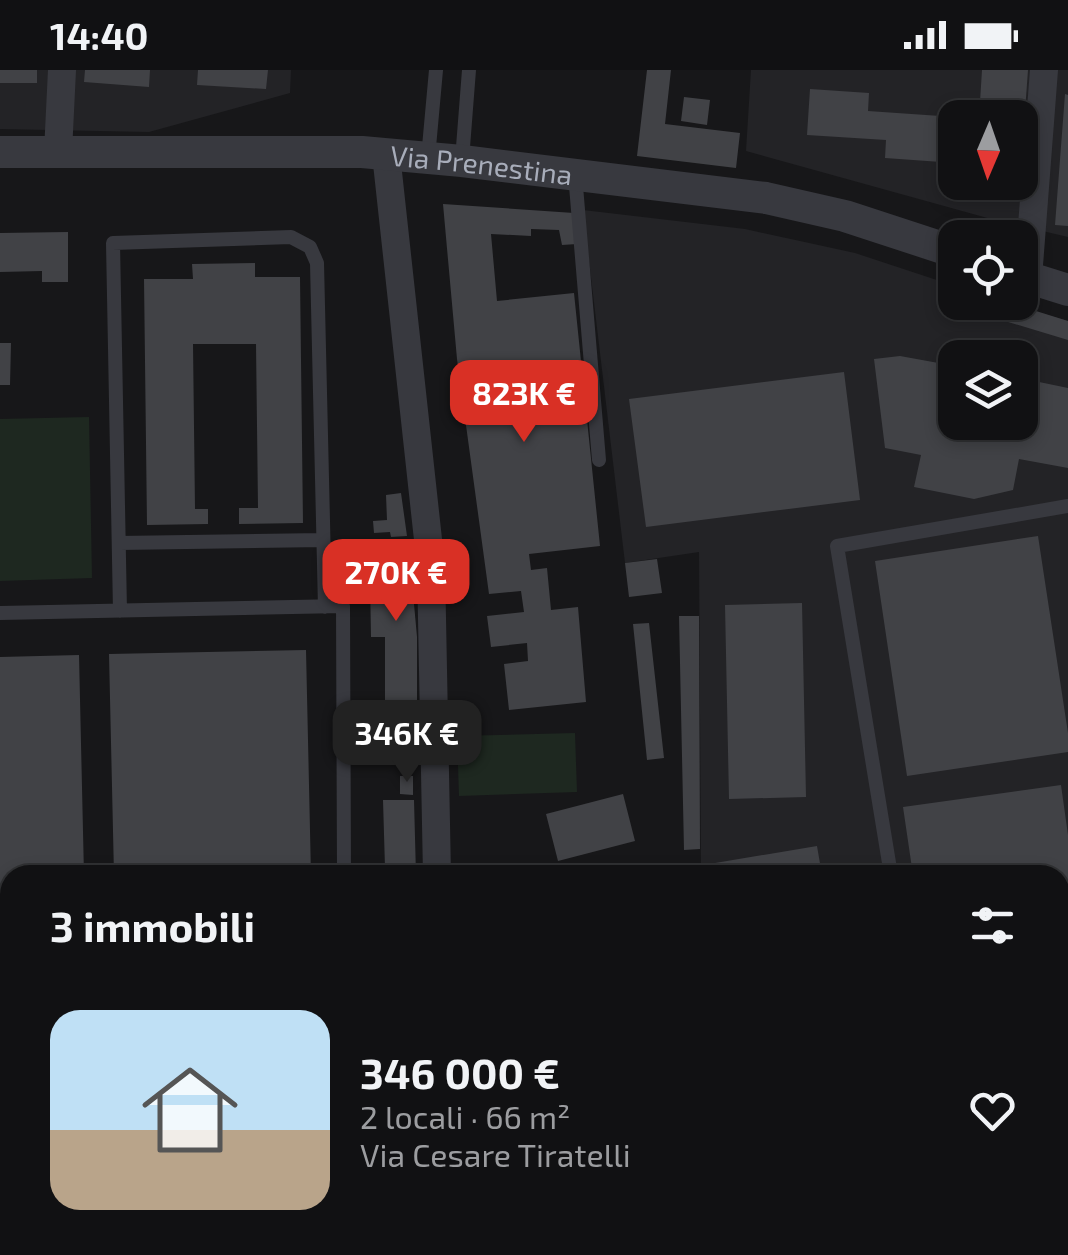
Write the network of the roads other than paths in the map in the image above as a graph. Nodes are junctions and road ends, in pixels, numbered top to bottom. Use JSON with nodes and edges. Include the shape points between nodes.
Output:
{"nodes":[{"id":1,"x":62,"y":70,"type":"edge"},
{"id":2,"x":436,"y":70,"type":"edge"},
{"id":3,"x":469,"y":70,"type":"edge"},
{"id":4,"x":1044,"y":70,"type":"edge"},
{"id":5,"x":0,"y":152,"type":"edge"},
{"id":6,"x":58,"y":152,"type":"junction"},
{"id":7,"x":386,"y":154,"type":"junction"},
{"id":8,"x":428,"y":158,"type":"junction"},
{"id":9,"x":462,"y":160,"type":"junction"},
{"id":10,"x":576,"y":173,"type":"junction"},
{"id":11,"x":1030,"y":220,"type":"edge"},
{"id":12,"x":938,"y":246,"type":"edge"},
{"id":13,"x":1038,"y":281,"type":"edge"},
{"id":14,"x":1068,"y":290,"type":"edge"},
{"id":15,"x":600,"y":460,"type":"dead end"},
{"id":16,"x":1068,"y":506,"type":"edge"},
{"id":17,"x":323,"y":540,"type":"junction"},
{"id":18,"x":118,"y":542,"type":"junction"},
{"id":19,"x":324,"y":607,"type":"junction"},
{"id":20,"x":120,"y":611,"type":"junction"},
{"id":21,"x":0,"y":614,"type":"edge"},
{"id":22,"x":344,"y":865,"type":"edge"},
{"id":23,"x":436,"y":865,"type":"edge"},
{"id":24,"x":890,"y":865,"type":"edge"}],
"edges":[{"from":1,"to":6,"type":"street"},
{"from":2,"to":8,"type":"lane"},
{"from":3,"to":9,"type":"lane"},
{"from":4,"to":11,"type":"street"},
{"from":5,"to":6,"type":"street","name":"Via Prenestina"},
{"from":6,"to":7,"type":"street","name":"Via Prenestina"},
{"from":7,"to":8,"type":"street","name":"Via Prenestina"},
{"from":7,"to":23,"type":"street","via":[[431,567]]},
{"from":8,"to":9,"type":"street","name":"Via Prenestina"},
{"from":9,"to":10,"type":"street","name":"Via Prenestina"},
{"from":10,"to":12,"type":"street","name":"Via Prenestina","via":[[792,203]]},
{"from":10,"to":15,"type":"lane"},
{"from":13,"to":14,"type":"street"},
{"from":16,"to":24,"type":"lane","via":[[837,546]]},
{"from":17,"to":18,"type":"lane"},
{"from":17,"to":18,"type":"lane","via":[[317,263],[310,247],[291,238],[113,244]]},
{"from":17,"to":19,"type":"lane"},
{"from":18,"to":20,"type":"lane"},
{"from":19,"to":20,"type":"lane"},
{"from":19,"to":22,"type":"lane","via":[[343,606]]},
{"from":20,"to":21,"type":"lane"}]}
